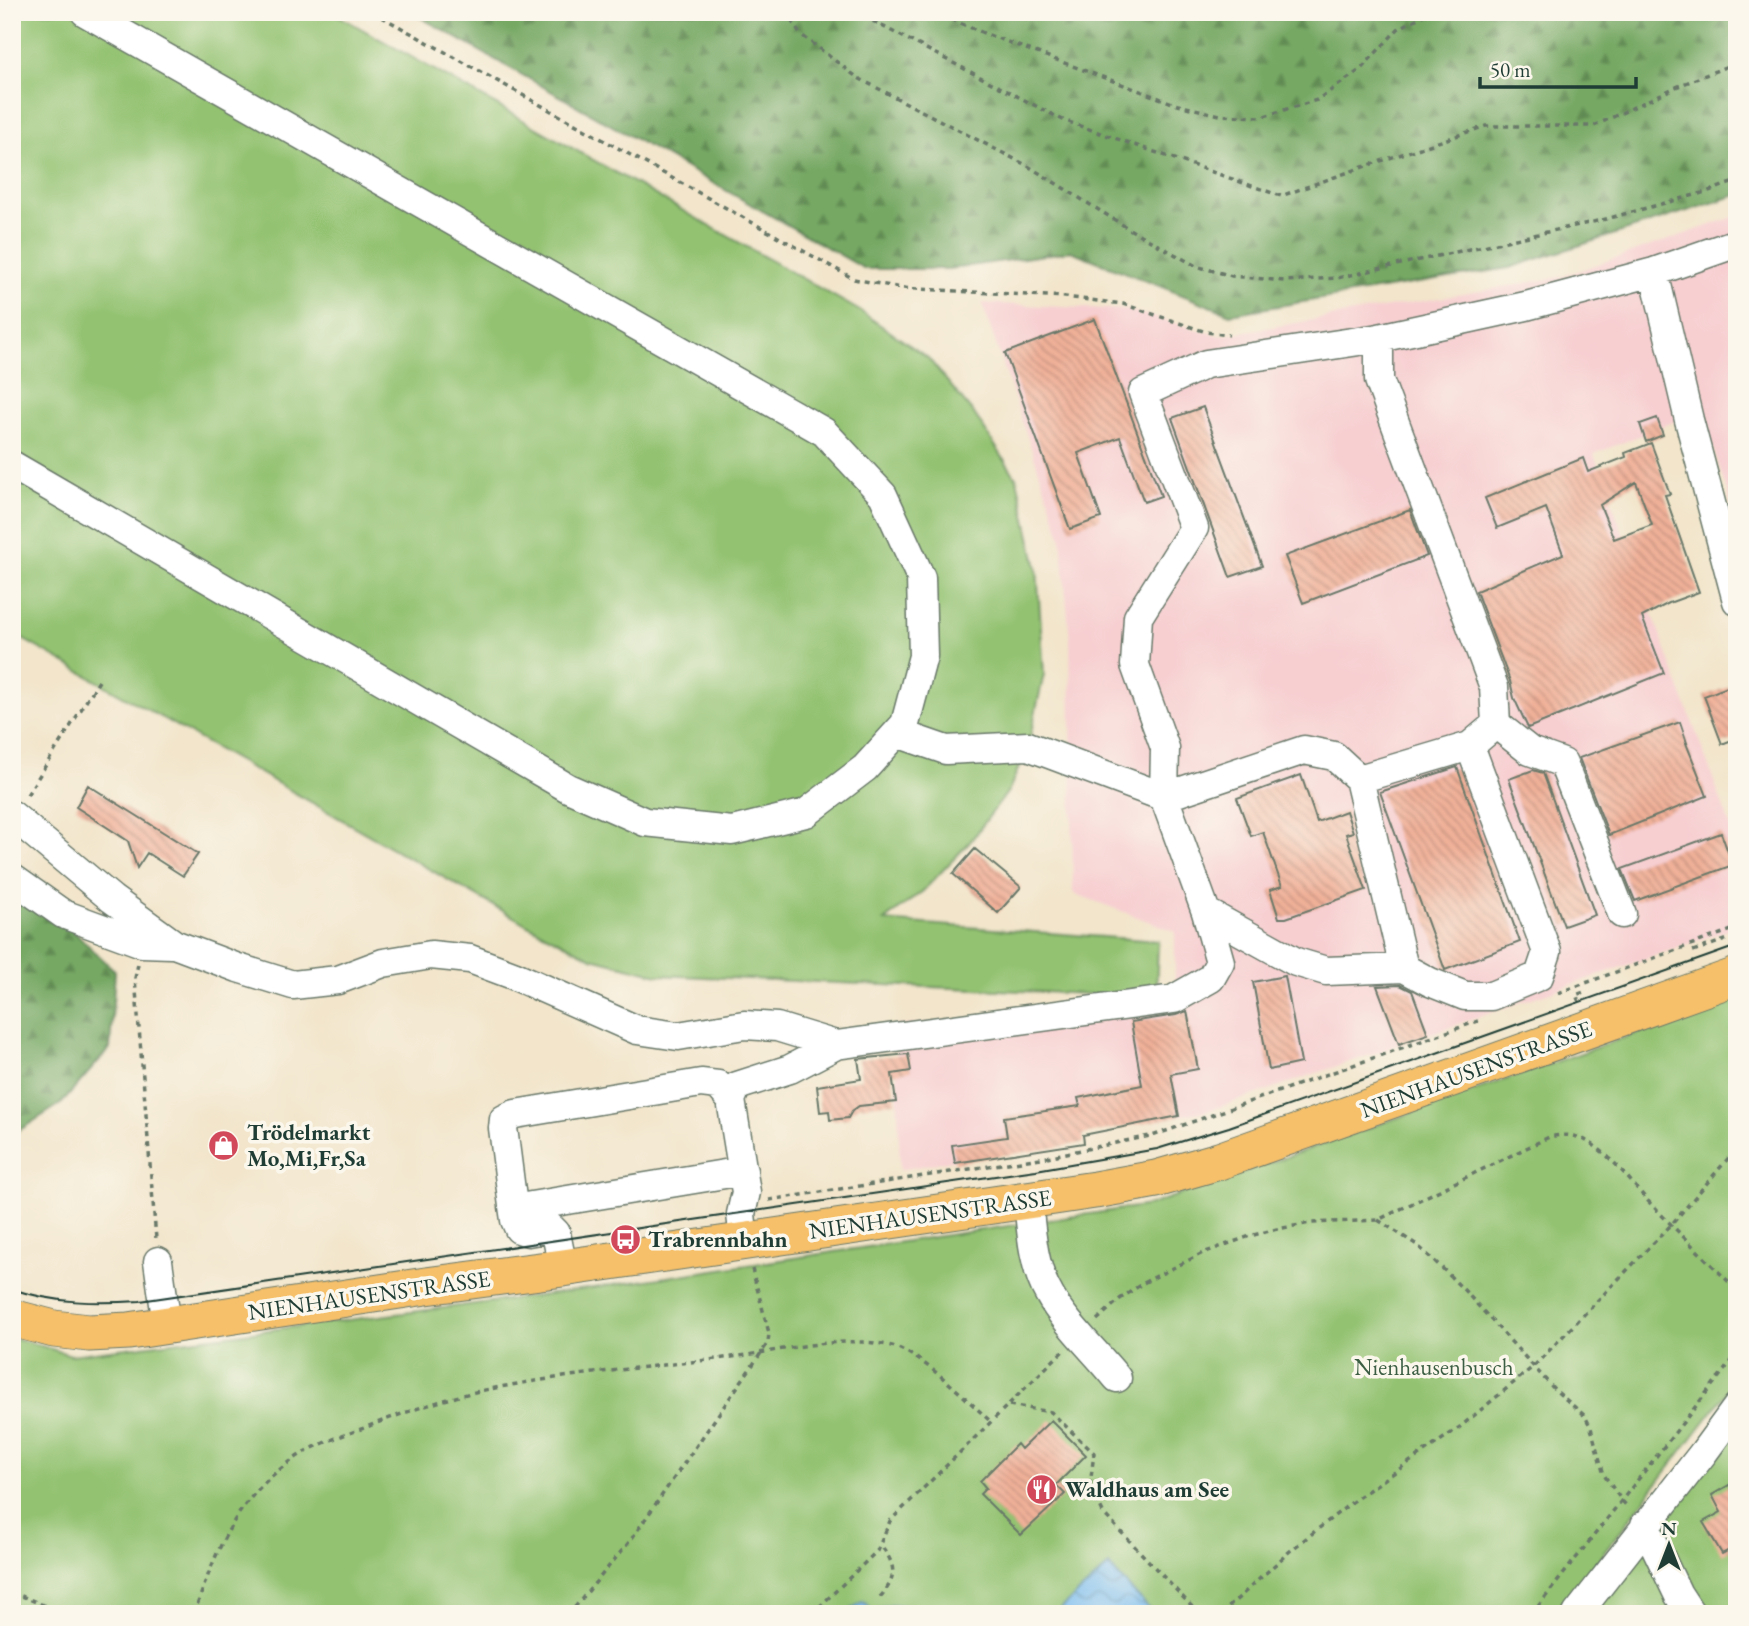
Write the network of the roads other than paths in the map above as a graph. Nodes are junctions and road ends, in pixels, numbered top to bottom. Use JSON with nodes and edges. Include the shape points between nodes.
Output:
{"nodes":[{"id":1,"x":85,"y":12,"type":"edge"},
{"id":2,"x":1737,"y":243,"type":"edge"},
{"id":3,"x":1654,"y":272,"type":"junction"},
{"id":4,"x":1379,"y":338,"type":"junction"},
{"id":5,"x":12,"y":465,"type":"edge"},
{"id":6,"x":1737,"y":601,"type":"edge"},
{"id":7,"x":1496,"y":724,"type":"junction"},
{"id":8,"x":897,"y":733,"type":"junction"},
{"id":9,"x":1470,"y":746,"type":"junction"},
{"id":10,"x":1359,"y":779,"type":"junction"},
{"id":11,"x":1164,"y":797,"type":"junction"},
{"id":12,"x":19,"y":806,"type":"edge"},
{"id":13,"x":12,"y":878,"type":"edge"},
{"id":14,"x":1206,"y":912,"type":"junction"},
{"id":15,"x":1622,"y":914,"type":"dead end"},
{"id":16,"x":174,"y":944,"type":"junction"},
{"id":17,"x":1404,"y":968,"type":"junction"},
{"id":18,"x":1737,"y":976,"type":"edge"},
{"id":19,"x":836,"y":1045,"type":"junction"},
{"id":20,"x":732,"y":1100,"type":"junction"},
{"id":21,"x":743,"y":1171,"type":"junction"},
{"id":22,"x":1028,"y":1200,"type":"junction"},
{"id":23,"x":513,"y":1206,"type":"junction"},
{"id":24,"x":744,"y":1241,"type":"junction"},
{"id":25,"x":158,"y":1261,"type":"road end"},
{"id":26,"x":563,"y":1268,"type":"junction"},
{"id":27,"x":12,"y":1318,"type":"edge"},
{"id":28,"x":167,"y":1325,"type":"junction"},
{"id":29,"x":1117,"y":1378,"type":"dead end"},
{"id":30,"x":1737,"y":1407,"type":"edge"},
{"id":31,"x":1645,"y":1525,"type":"junction"},
{"id":32,"x":1577,"y":1614,"type":"edge"},
{"id":33,"x":1691,"y":1614,"type":"edge"}],
"edges":[{"from":1,"to":8,"type":"street","via":[[824,432],[883,495],[921,578],[923,656],[905,723]]},
{"from":2,"to":3,"type":"street"},
{"from":3,"to":4,"type":"street"},
{"from":3,"to":6,"type":"street"},
{"from":4,"to":7,"type":"street","via":[[1379,380],[1494,687]]},
{"from":4,"to":11,"type":"street","via":[[1206,364],[1143,393],[1194,528],[1138,617],[1135,665],[1165,748]]},
{"from":5,"to":8,"type":"street","via":[[568,788],[645,822],[732,831],[806,813],[865,768]]},
{"from":7,"to":9,"type":"street"},
{"from":7,"to":15,"type":"street","via":[[1530,751],[1563,763]]},
{"from":8,"to":11,"type":"street","via":[[946,750],[1028,746]]},
{"from":9,"to":10,"type":"street"},
{"from":9,"to":17,"type":"street","via":[[1547,952],[1539,976],[1491,996],[1465,996]]},
{"from":10,"to":11,"type":"street","via":[[1334,756],[1304,750]]},
{"from":10,"to":17,"type":"street"},
{"from":11,"to":14,"type":"street"},
{"from":12,"to":16,"type":"street","via":[[113,899]]},
{"from":13,"to":16,"type":"street","via":[[63,914],[142,943]]},
{"from":14,"to":17,"type":"street","via":[[1296,962],[1326,971]]},
{"from":14,"to":19,"type":"street","via":[[1220,962],[1211,978],[1174,999]]},
{"from":16,"to":19,"type":"street","via":[[293,985],[338,980],[383,964],[431,956],[471,959],[637,1030],[678,1036],[744,1025],[776,1027]]},
{"from":18,"to":22,"type":"main road","name":"NIENHAUSENSTRASSE","via":[[1219,1161],[1156,1179]]},
{"from":19,"to":20,"type":"street","via":[[790,1069],[737,1086]]},
{"from":20,"to":21,"type":"street"},
{"from":20,"to":23,"type":"street","via":[[718,1085],[701,1083],[504,1119]]},
{"from":21,"to":23,"type":"street"},
{"from":21,"to":24,"type":"street"},
{"from":22,"to":24,"type":"main road","name":"NIENHAUSENSTRASSE"},
{"from":22,"to":29,"type":"street","via":[[1033,1245],[1047,1293]]},
{"from":23,"to":26,"type":"street","via":[[519,1230],[551,1228],[556,1233]]},
{"from":24,"to":26,"type":"main road","name":"NIENHAUSENSTRASSE"},
{"from":25,"to":28,"type":"street"},
{"from":26,"to":28,"type":"main road","name":"NIENHAUSENSTRASSE"},
{"from":27,"to":28,"type":"main road","name":"NIENHAUSENSTRASSE","via":[[89,1333]]},
{"from":30,"to":31,"type":"street"},
{"from":31,"to":32,"type":"street"},
{"from":31,"to":33,"type":"street"}]}
